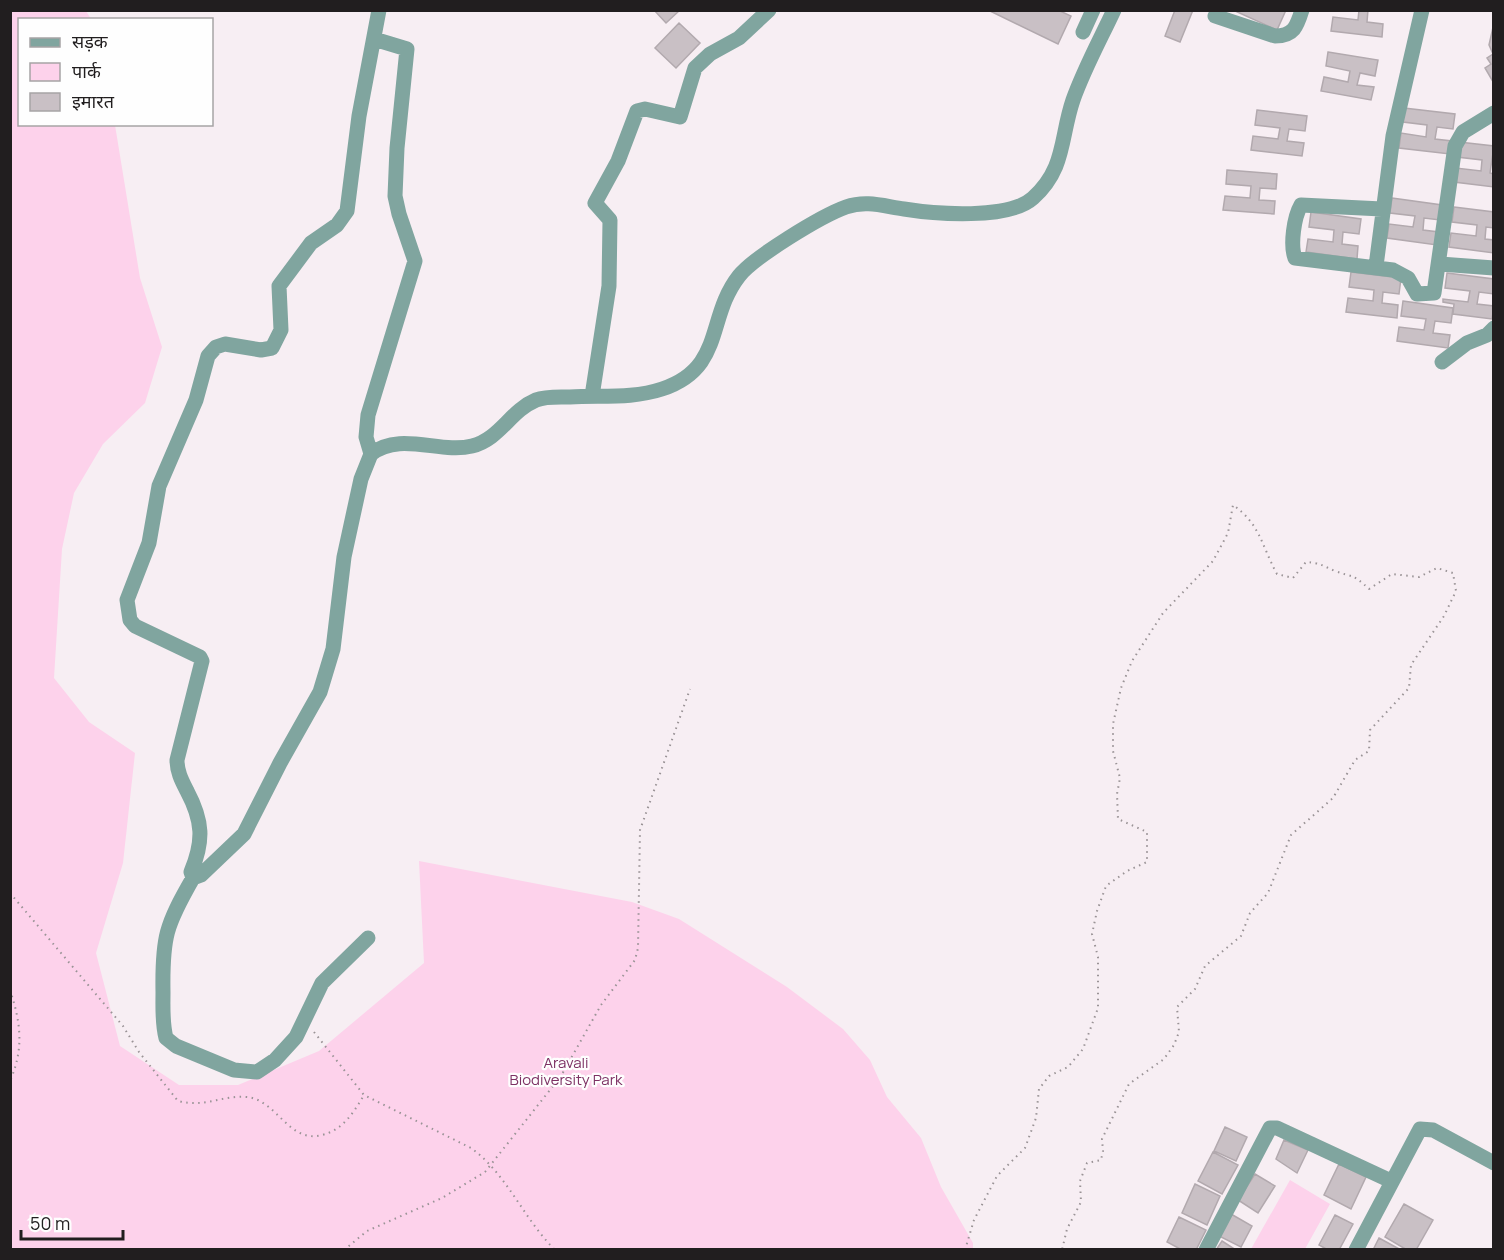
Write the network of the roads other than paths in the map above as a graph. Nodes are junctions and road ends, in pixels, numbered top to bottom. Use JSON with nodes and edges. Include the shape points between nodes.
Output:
{"nodes":[{"id":1,"x":379,"y":10,"type":"edge"},
{"id":2,"x":770,"y":10,"type":"edge"},
{"id":3,"x":1093,"y":10,"type":"edge"},
{"id":4,"x":1114,"y":10,"type":"edge"},
{"id":5,"x":1302,"y":10,"type":"edge"},
{"id":6,"x":1422,"y":10,"type":"edge"},
{"id":7,"x":1215,"y":16,"type":"dead end"},
{"id":8,"x":1083,"y":32,"type":"dead end"},
{"id":9,"x":374,"y":39,"type":"junction"},
{"id":10,"x":1494,"y":113,"type":"edge"},
{"id":11,"x":1382,"y":209,"type":"junction"},
{"id":12,"x":1440,"y":264,"type":"junction"},
{"id":13,"x":1376,"y":266,"type":"junction"},
{"id":14,"x":1494,"y":268,"type":"edge"},
{"id":15,"x":1494,"y":328,"type":"edge"},
{"id":16,"x":1442,"y":362,"type":"dead end"},
{"id":17,"x":592,"y":396,"type":"junction"},
{"id":18,"x":372,"y":454,"type":"junction"},
{"id":19,"x":193,"y":878,"type":"junction"},
{"id":20,"x":368,"y":938,"type":"dead end"},
{"id":21,"x":1494,"y":1163,"type":"edge"},
{"id":22,"x":1391,"y":1181,"type":"junction"},
{"id":23,"x":1206,"y":1250,"type":"edge"},
{"id":24,"x":1356,"y":1250,"type":"edge"}],
"edges":[{"from":1,"to":9,"type":"street"},
{"from":2,"to":17,"type":"street","via":[[739,38],[710,54],[695,68],[681,117],[645,109],[637,111],[618,161],[595,203],[610,220],[610,242],[609,286]]},
{"from":3,"to":8,"type":"street"},
{"from":4,"to":17,"type":"street","via":[[1073,99],[1061,159],[1031,200],[994,212],[921,211],[873,203],[837,211],[762,256],[738,277],[709,351],[693,372],[674,384],[638,396]]},
{"from":5,"to":7,"type":"street","via":[[1297,27],[1284,36]]},
{"from":6,"to":11,"type":"street","via":[[1400,99]]},
{"from":9,"to":18,"type":"street","via":[[407,49],[395,196],[415,261],[368,415],[366,437]]},
{"from":9,"to":19,"type":"street","via":[[347,211],[337,225],[311,243],[279,286],[281,330],[272,348],[225,344],[208,356],[196,400],[159,486],[149,543],[127,600],[130,620],[135,626],[202,661],[177,760],[178,774],[198,812],[202,830],[191,872]]},
{"from":10,"to":12,"type":"street","via":[[1463,132],[1455,146]]},
{"from":11,"to":13,"type":"street"},
{"from":11,"to":13,"type":"street","via":[[1301,206],[1293,250],[1299,260]]},
{"from":12,"to":13,"type":"street","via":[[1436,291],[1431,295],[1417,294],[1408,278]]},
{"from":12,"to":14,"type":"street"},
{"from":15,"to":16,"type":"street"},
{"from":17,"to":18,"type":"street","via":[[536,400],[497,434],[470,446],[391,445]]},
{"from":18,"to":19,"type":"street","via":[[361,479],[344,557],[333,650],[320,692],[244,834]]},
{"from":19,"to":20,"type":"street","via":[[177,906],[163,945],[166,1038],[234,1070],[257,1072],[276,1060],[296,1037],[322,983]]},
{"from":21,"to":22,"type":"street","via":[[1433,1130],[1420,1129]]},
{"from":22,"to":23,"type":"street","via":[[1270,1128]]},
{"from":22,"to":24,"type":"street"}]}
